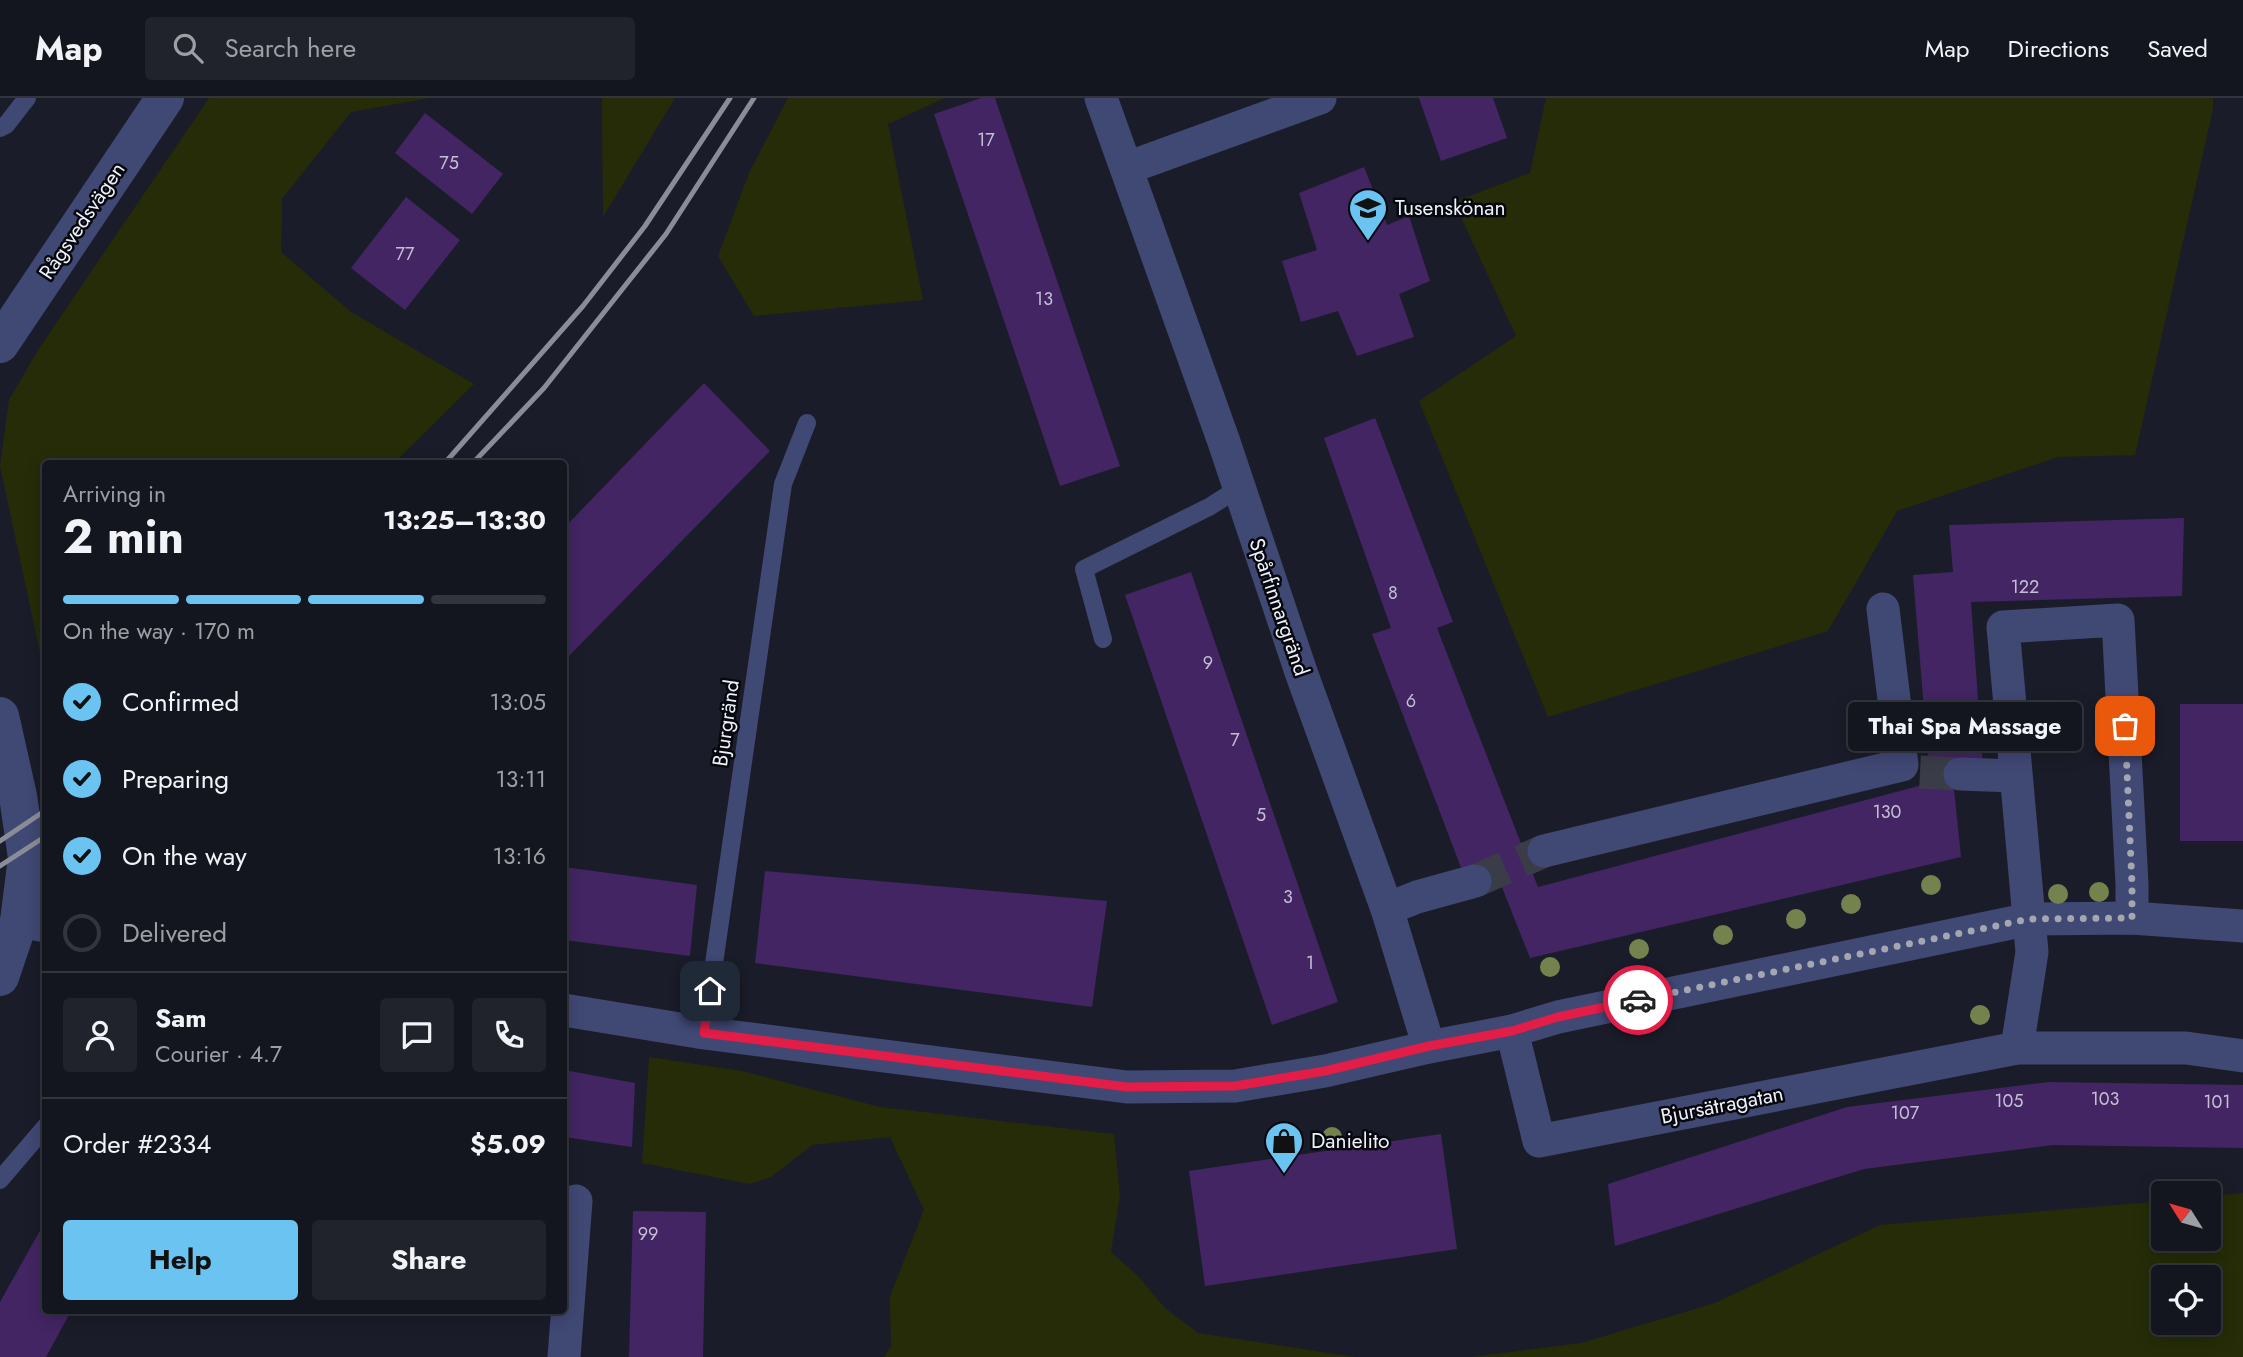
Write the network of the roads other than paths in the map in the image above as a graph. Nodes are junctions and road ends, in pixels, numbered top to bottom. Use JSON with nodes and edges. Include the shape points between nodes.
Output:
{"nodes":[{"id":1,"x":27,"y":98,"type":"edge"},
{"id":2,"x":165,"y":98,"type":"edge"},
{"id":3,"x":1101,"y":98,"type":"edge"},
{"id":4,"x":1320,"y":98,"type":"edge"},
{"id":5,"x":0,"y":128,"type":"edge"},
{"id":6,"x":1127,"y":169,"type":"junction"},
{"id":7,"x":0,"y":344,"type":"edge"},
{"id":8,"x":807,"y":423,"type":"dead end"},
{"id":9,"x":1239,"y":488,"type":"junction"},
{"id":10,"x":1883,"y":609,"type":"dead end"},
{"id":11,"x":1103,"y":639,"type":"dead end"},
{"id":12,"x":0,"y":716,"type":"edge"},
{"id":13,"x":1960,"y":774,"type":"tunnel mouth"},
{"id":14,"x":2015,"y":776,"type":"junction"},
{"id":15,"x":1544,"y":851,"type":"tunnel mouth"},
{"id":16,"x":1475,"y":881,"type":"tunnel mouth"},
{"id":17,"x":1387,"y":909,"type":"junction"},
{"id":18,"x":2132,"y":918,"type":"junction"},
{"id":19,"x":2029,"y":919,"type":"junction"},
{"id":20,"x":32,"y":924,"type":"edge"},
{"id":21,"x":2243,"y":926,"type":"edge"},
{"id":22,"x":0,"y":977,"type":"edge"},
{"id":23,"x":567,"y":1010,"type":"edge"},
{"id":24,"x":1512,"y":1031,"type":"junction"},
{"id":25,"x":704,"y":1033,"type":"junction"},
{"id":26,"x":1429,"y":1046,"type":"junction"},
{"id":27,"x":2017,"y":1048,"type":"junction"},
{"id":28,"x":2243,"y":1056,"type":"edge"},
{"id":29,"x":42,"y":1131,"type":"edge"},
{"id":30,"x":0,"y":1180,"type":"edge"},
{"id":31,"x":576,"y":1201,"type":"dead end"},
{"id":32,"x":564,"y":1357,"type":"edge"}],
"edges":[{"from":1,"to":5,"type":"lane"},
{"from":2,"to":7,"type":"street","name":"Rågsvedsvägen"},
{"from":3,"to":6,"type":"street","name":"Spårfinnargränd"},
{"from":4,"to":6,"type":"street"},
{"from":6,"to":9,"type":"street","name":"Spårfinnargränd"},
{"from":8,"to":25,"type":"lane","name":"Bjurgränd","via":[[783,484]]},
{"from":9,"to":11,"type":"lane","via":[[1084,569]]},
{"from":9,"to":17,"type":"street","name":"Spårfinnargränd"},
{"from":10,"to":15,"type":"street","via":[[1911,769]]},
{"from":12,"to":20,"type":"street","via":[[18,796]]},
{"from":13,"to":14,"type":"street"},
{"from":14,"to":18,"type":"street","via":[[2003,627],[2118,620]]},
{"from":14,"to":19,"type":"street"},
{"from":16,"to":17,"type":"street"},
{"from":17,"to":26,"type":"street","name":"Spårfinnargränd"},
{"from":18,"to":19,"type":"street"},
{"from":18,"to":21,"type":"street"},
{"from":19,"to":24,"type":"street","via":[[1558,1017]]},
{"from":19,"to":27,"type":"street","via":[[2032,952]]},
{"from":20,"to":22,"type":"street"},
{"from":23,"to":25,"type":"street"},
{"from":24,"to":26,"type":"street"},
{"from":24,"to":27,"type":"street","name":"Bjursätragatan","via":[[1539,1142]]},
{"from":25,"to":26,"type":"street","via":[[1127,1087],[1235,1086]]},
{"from":27,"to":28,"type":"street","name":"Bjursätragatan","via":[[2186,1048]]},
{"from":29,"to":30,"type":"lane"},
{"from":31,"to":32,"type":"street"}]}
